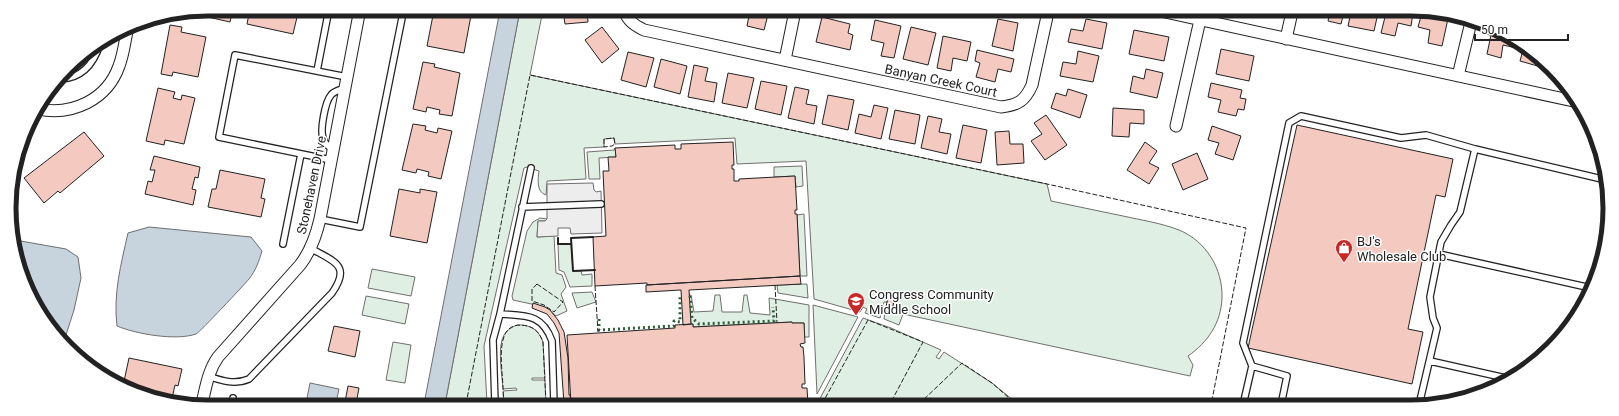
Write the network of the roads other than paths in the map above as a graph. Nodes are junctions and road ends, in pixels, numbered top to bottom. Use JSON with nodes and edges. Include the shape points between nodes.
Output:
{"nodes":[{"id":1,"x":328,"y":16,"type":"edge"},
{"id":2,"x":359,"y":16,"type":"edge"},
{"id":3,"x":402,"y":16,"type":"edge"},
{"id":4,"x":626,"y":16,"type":"edge"},
{"id":5,"x":794,"y":16,"type":"edge"},
{"id":6,"x":1047,"y":16,"type":"edge"},
{"id":7,"x":1182,"y":16,"type":"edge"},
{"id":8,"x":1291,"y":16,"type":"edge"},
{"id":9,"x":1200,"y":20,"type":"junction"},
{"id":10,"x":1470,"y":25,"type":"edge"},
{"id":11,"x":126,"y":35,"type":"edge"},
{"id":12,"x":1286,"y":39,"type":"junction"},
{"id":13,"x":98,"y":51,"type":"edge"},
{"id":14,"x":785,"y":60,"type":"junction"},
{"id":15,"x":317,"y":71,"type":"junction"},
{"id":16,"x":1458,"y":76,"type":"junction"},
{"id":17,"x":67,"y":78,"type":"edge"},
{"id":18,"x":346,"y":82,"type":"junction"},
{"id":19,"x":1570,"y":100,"type":"edge"},
{"id":20,"x":43,"y":110,"type":"edge"},
{"id":21,"x":1176,"y":126,"type":"dead end"},
{"id":22,"x":1475,"y":149,"type":"junction"},
{"id":23,"x":301,"y":154,"type":"junction"},
{"id":24,"x":332,"y":155,"type":"junction"},
{"id":25,"x":531,"y":168,"type":"dead end"},
{"id":26,"x":1600,"y":179,"type":"edge"},
{"id":27,"x":601,"y":204,"type":"dead end"},
{"id":28,"x":522,"y":207,"type":"junction"},
{"id":29,"x":320,"y":219,"type":"junction"},
{"id":30,"x":283,"y":244,"type":"dead end"},
{"id":31,"x":310,"y":248,"type":"junction"},
{"id":32,"x":1439,"y":254,"type":"junction"},
{"id":33,"x":1586,"y":287,"type":"edge"},
{"id":34,"x":500,"y":314,"type":"junction"},
{"id":35,"x":1430,"y":361,"type":"junction"},
{"id":36,"x":1252,"y":366,"type":"junction"},
{"id":37,"x":208,"y":376,"type":"junction"},
{"id":38,"x":1501,"y":377,"type":"edge"},
{"id":39,"x":203,"y":400,"type":"edge"},
{"id":40,"x":495,"y":400,"type":"edge"},
{"id":41,"x":554,"y":400,"type":"edge"},
{"id":42,"x":1244,"y":400,"type":"edge"},
{"id":43,"x":1282,"y":400,"type":"edge"},
{"id":44,"x":1420,"y":400,"type":"edge"}],
"edges":[{"from":1,"to":15,"type":"lane"},
{"from":2,"to":18,"type":"street","name":"Stonehaven Drive"},
{"from":3,"to":29,"type":"lane","via":[[360,227]]},
{"from":4,"to":14,"type":"street","name":"Banyan Creek Court","via":[[635,26],[644,30]]},
{"from":5,"to":14,"type":"street"},
{"from":6,"to":14,"type":"street","name":"Banyan Creek Court","via":[[1032,85],[1024,98],[1011,106],[1001,107]]},
{"from":7,"to":9,"type":"street"},
{"from":8,"to":12,"type":"street"},
{"from":9,"to":12,"type":"street"},
{"from":9,"to":21,"type":"street"},
{"from":10,"to":16,"type":"street"},
{"from":11,"to":20,"type":"street","via":[[119,66],[106,89],[76,108]]},
{"from":12,"to":16,"type":"street"},
{"from":13,"to":17,"type":"lane","via":[[88,67],[76,76]]},
{"from":15,"to":18,"type":"lane"},
{"from":15,"to":23,"type":"lane","via":[[235,55],[219,137]]},
{"from":16,"to":19,"type":"street"},
{"from":18,"to":24,"type":"street","name":"Stonehaven Drive"},
{"from":22,"to":26,"type":"lane"},
{"from":22,"to":32,"type":"lane","via":[[1460,212],[1441,242]]},
{"from":22,"to":36,"type":"lane","via":[[1426,134],[1401,138],[1301,116],[1289,122],[1243,343]]},
{"from":23,"to":24,"type":"lane"},
{"from":23,"to":30,"type":"lane"},
{"from":24,"to":29,"type":"street","name":"Stonehaven Drive"},
{"from":25,"to":28,"type":"lane"},
{"from":27,"to":28,"type":"lane"},
{"from":28,"to":34,"type":"lane"},
{"from":29,"to":31,"type":"street","name":"Stonehaven Drive"},
{"from":31,"to":37,"type":"street","name":"Stonehaven Drive","via":[[300,265],[223,350]]},
{"from":31,"to":37,"type":"lane","via":[[332,260],[340,269],[339,283],[332,293],[249,380],[237,383]]},
{"from":32,"to":33,"type":"lane"},
{"from":32,"to":35,"type":"lane","via":[[1430,297],[1432,318],[1437,328]]},
{"from":34,"to":40,"type":"lane","via":[[493,340]]},
{"from":34,"to":41,"type":"lane","via":[[538,320],[544,324],[552,341]]},
{"from":35,"to":38,"type":"lane"},
{"from":35,"to":44,"type":"lane"},
{"from":36,"to":42,"type":"lane"},
{"from":36,"to":43,"type":"lane","via":[[1288,376]]},
{"from":37,"to":39,"type":"street","name":"Stonehaven Drive"}]}
